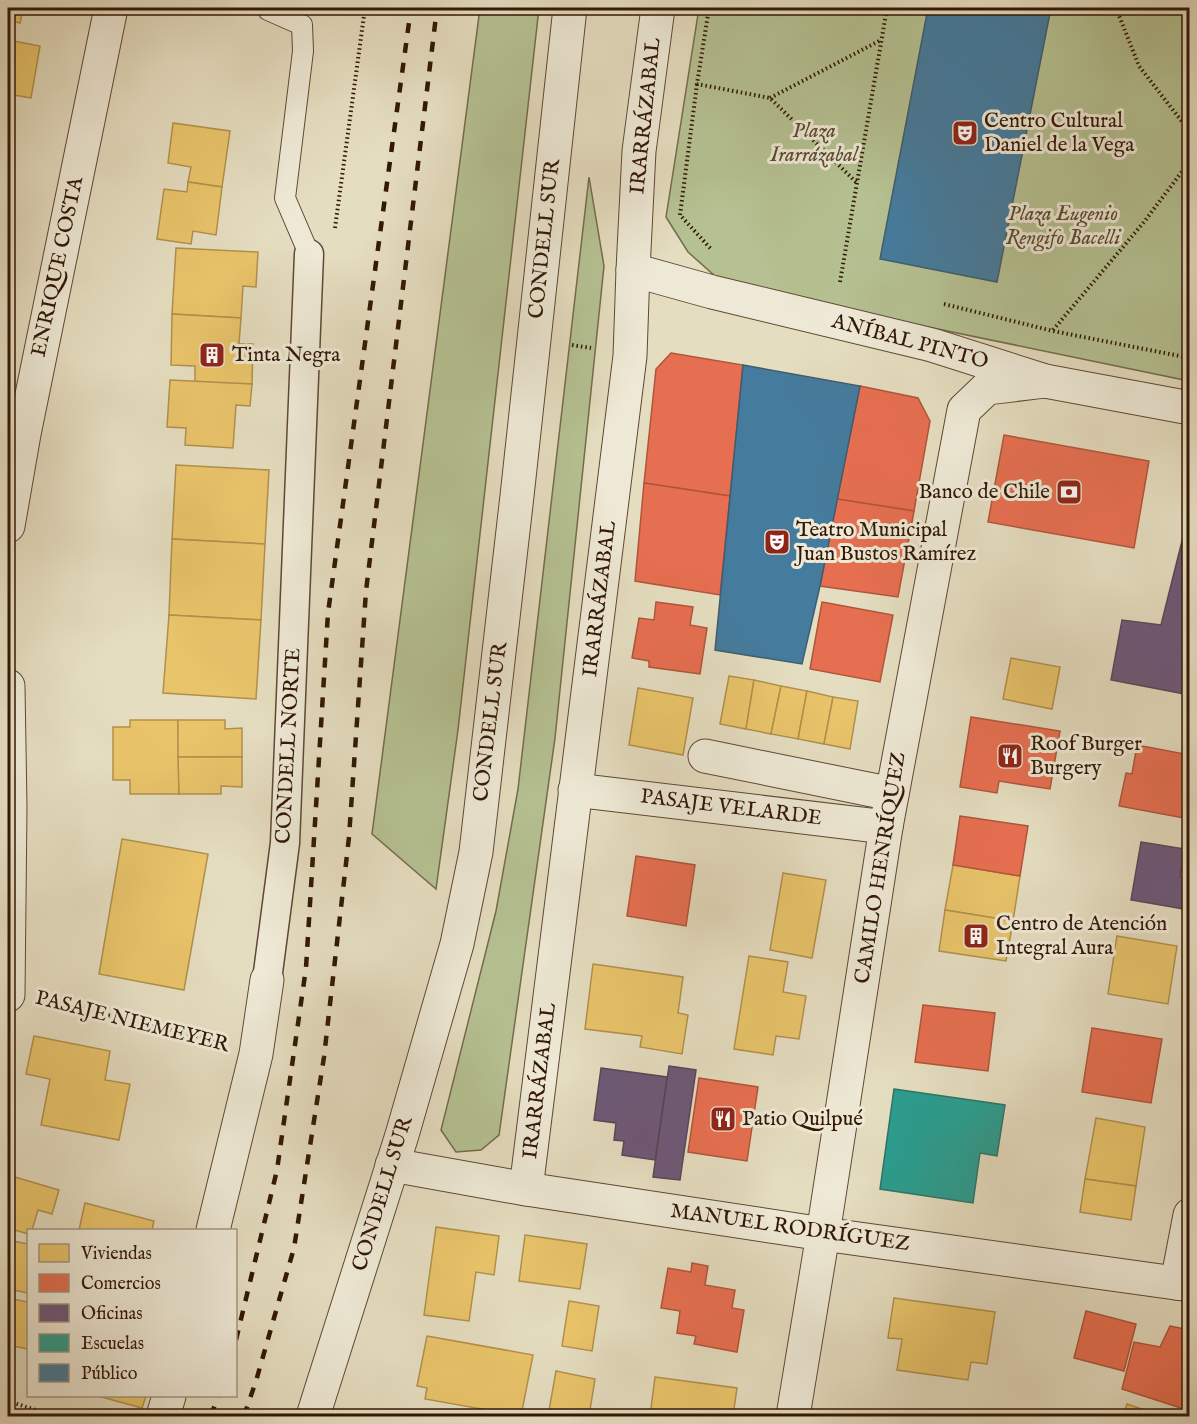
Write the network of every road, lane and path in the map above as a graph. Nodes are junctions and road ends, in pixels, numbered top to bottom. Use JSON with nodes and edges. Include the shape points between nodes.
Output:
{"nodes":[{"id":1,"x":111,"y":8,"type":"edge"},
{"id":2,"x":263,"y":8,"type":"edge"},
{"id":3,"x":365,"y":8,"type":"edge"},
{"id":4,"x":570,"y":8,"type":"edge"},
{"id":5,"x":658,"y":8,"type":"edge"},
{"id":6,"x":709,"y":8,"type":"edge"},
{"id":7,"x":887,"y":8,"type":"edge"},
{"id":8,"x":1116,"y":8,"type":"edge"},
{"id":9,"x":882,"y":39,"type":"junction"},
{"id":10,"x":697,"y":84,"type":"junction"},
{"id":11,"x":770,"y":98,"type":"junction"},
{"id":12,"x":1190,"y":132,"type":"edge"},
{"id":13,"x":1190,"y":161,"type":"edge"},
{"id":14,"x":858,"y":183,"type":"junction"},
{"id":15,"x":715,"y":253,"type":"dead end"},
{"id":16,"x":309,"y":254,"type":"junction"},
{"id":17,"x":633,"y":270,"type":"junction"},
{"id":18,"x":840,"y":286,"type":"dead end"},
{"id":19,"x":940,"y":303,"type":"dead end"},
{"id":20,"x":1053,"y":331,"type":"junction"},
{"id":21,"x":534,"y":337,"type":"junction"},
{"id":22,"x":630,"y":356,"type":"junction"},
{"id":23,"x":1190,"y":358,"type":"edge"},
{"id":24,"x":1046,"y":381,"type":"junction"},
{"id":25,"x":1190,"y":408,"type":"edge"},
{"id":26,"x":16,"y":433,"type":"edge"},
{"id":27,"x":8,"y":526,"type":"edge"},
{"id":28,"x":8,"y":686,"type":"edge"},
{"id":29,"x":705,"y":756,"type":"dead end"},
{"id":30,"x":575,"y":790,"type":"junction"},
{"id":31,"x":892,"y":794,"type":"junction"},
{"id":32,"x":886,"y":826,"type":"junction"},
{"id":33,"x":267,"y":980,"type":"joint"},
{"id":34,"x":8,"y":993,"type":"edge"},
{"id":35,"x":256,"y":1054,"type":"junction"},
{"id":36,"x":392,"y":1165,"type":"junction"},
{"id":37,"x":526,"y":1189,"type":"junction"},
{"id":38,"x":1190,"y":1215,"type":"edge"},
{"id":39,"x":213,"y":1229,"type":"edge"},
{"id":40,"x":823,"y":1234,"type":"junction"},
{"id":41,"x":1183,"y":1284,"type":"edge"},
{"id":42,"x":168,"y":1397,"type":"edge"},
{"id":43,"x":8,"y":1401,"type":"edge"},
{"id":44,"x":54,"y":1416,"type":"edge"},
{"id":45,"x":163,"y":1416,"type":"edge"},
{"id":46,"x":313,"y":1416,"type":"edge"},
{"id":47,"x":793,"y":1416,"type":"edge"}],
"edges":[{"from":1,"to":26,"type":"street","name":"ENRIQUE COSTA"},
{"from":2,"to":16,"type":"lane","via":[[302,25],[303,51],[285,198]]},
{"from":3,"to":16,"type":"path","via":[[333,244]]},
{"from":4,"to":21,"type":"street","name":"CONDELL SUR"},
{"from":5,"to":17,"type":"street","name":"IRARRÁZABAL","via":[[639,151]]},
{"from":6,"to":10,"type":"path"},
{"from":7,"to":9,"type":"path"},
{"from":8,"to":12,"type":"path","via":[[1138,66]]},
{"from":9,"to":11,"type":"path"},
{"from":9,"to":14,"type":"path"},
{"from":10,"to":11,"type":"path"},
{"from":10,"to":15,"type":"path","via":[[680,215]]},
{"from":11,"to":14,"type":"path"},
{"from":13,"to":20,"type":"path"},
{"from":14,"to":18,"type":"path"},
{"from":16,"to":33,"type":"street","name":"CONDELL NORTE","via":[[285,843]]},
{"from":17,"to":22,"type":"street","name":"IRARRÁZABAL"},
{"from":17,"to":24,"type":"street","name":"ANÍBAL PINTO","via":[[932,345]]},
{"from":19,"to":20,"type":"path"},
{"from":20,"to":23,"type":"path"},
{"from":21,"to":22,"type":"path"},
{"from":21,"to":36,"type":"street","name":"CONDELL SUR","via":[[476,852],[458,944]]},
{"from":22,"to":30,"type":"street","name":"IRARRÁZABAL"},
{"from":24,"to":25,"type":"street","name":"ANÍBAL PINTO"},
{"from":24,"to":31,"type":"street","name":"CAMILO HENRÍQUEZ","via":[[987,388],[964,410]]},
{"from":26,"to":27,"type":"street","name":"ENRIQUE COSTA"},
{"from":28,"to":34,"type":"street"},
{"from":29,"to":31,"type":"street"},
{"from":30,"to":32,"type":"street","name":"PASAJE VELARDE"},
{"from":30,"to":37,"type":"street","name":"IRARRÁZABAL"},
{"from":31,"to":32,"type":"street","name":"CAMILO HENRÍQUEZ"},
{"from":32,"to":40,"type":"street","name":"CAMILO HENRÍQUEZ"},
{"from":33,"to":35,"type":"street","name":"CONDELL NORTE"},
{"from":34,"to":35,"type":"path","name":"PASAJE NIEMEYER","via":[[219,1041]]},
{"from":35,"to":39,"type":"street","name":"CONDELL NORTE"},
{"from":36,"to":37,"type":"street","name":"MANUEL RODRÍGUEZ"},
{"from":36,"to":46,"type":"street","name":"CONDELL SUR"},
{"from":37,"to":40,"type":"street","name":"MANUEL RODRÍGUEZ"},
{"from":38,"to":41,"type":"street"},
{"from":40,"to":41,"type":"street","name":"MANUEL RODRÍGUEZ"},
{"from":40,"to":47,"type":"street","name":"CAMILO HENRÍQUEZ"},
{"from":42,"to":45,"type":"street"},
{"from":43,"to":44,"type":"path"}]}
